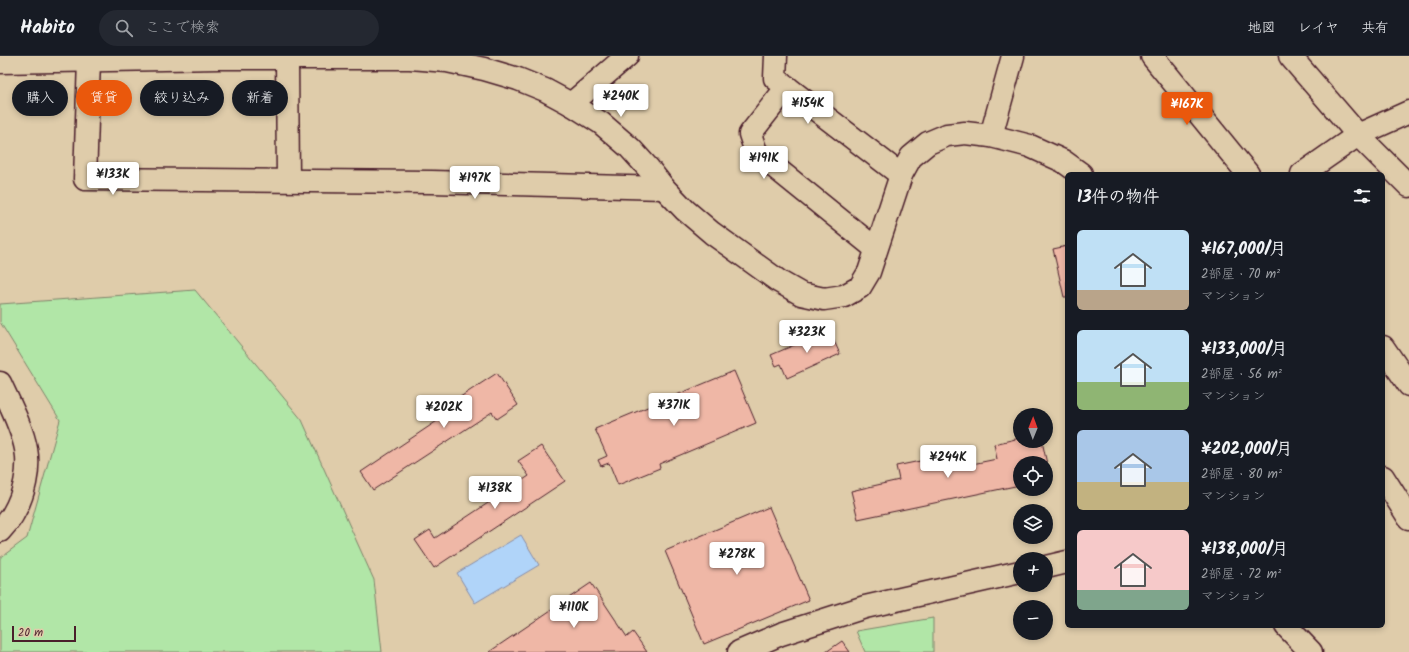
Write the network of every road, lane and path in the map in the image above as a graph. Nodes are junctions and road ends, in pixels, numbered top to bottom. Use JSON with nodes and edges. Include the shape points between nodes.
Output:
{"nodes":[{"id":1,"x":627,"y":56,"type":"edge"},
{"id":2,"x":776,"y":56,"type":"edge"},
{"id":3,"x":1013,"y":56,"type":"edge"},
{"id":4,"x":1152,"y":56,"type":"edge"},
{"id":5,"x":1290,"y":56,"type":"edge"},
{"id":6,"x":219,"y":57,"type":"edge"},
{"id":7,"x":358,"y":57,"type":"edge"},
{"id":8,"x":286,"y":58,"type":"junction"},
{"id":9,"x":90,"y":60,"type":"junction"},
{"id":10,"x":0,"y":62,"type":"edge"},
{"id":11,"x":788,"y":87,"type":"junction"},
{"id":12,"x":571,"y":104,"type":"junction"},
{"id":13,"x":1409,"y":112,"type":"edge"},
{"id":14,"x":1358,"y":135,"type":"junction"},
{"id":15,"x":991,"y":136,"type":"junction"},
{"id":16,"x":1078,"y":172,"type":"edge"},
{"id":17,"x":1246,"y":172,"type":"edge"},
{"id":18,"x":1305,"y":172,"type":"edge"},
{"id":19,"x":900,"y":175,"type":"junction"},
{"id":20,"x":288,"y":180,"type":"junction"},
{"id":21,"x":1409,"y":186,"type":"edge"},
{"id":22,"x":664,"y":188,"type":"junction"},
{"id":23,"x":876,"y":249,"type":"junction"},
{"id":24,"x":1385,"y":350,"type":"edge"},
{"id":25,"x":0,"y":383,"type":"edge"},
{"id":26,"x":1409,"y":385,"type":"edge"},
{"id":27,"x":1385,"y":480,"type":"edge"},
{"id":28,"x":1409,"y":518,"type":"edge"},
{"id":29,"x":0,"y":531,"type":"edge"},
{"id":30,"x":1065,"y":562,"type":"edge"},
{"id":31,"x":1053,"y":565,"type":"edge"},
{"id":32,"x":1013,"y":574,"type":"edge"},
{"id":33,"x":1288,"y":628,"type":"edge"},
{"id":34,"x":739,"y":652,"type":"edge"},
{"id":35,"x":1311,"y":652,"type":"edge"}],
"edges":[{"from":1,"to":12,"type":"street"},
{"from":2,"to":11,"type":"street","via":[[775,78]]},
{"from":3,"to":15,"type":"street"},
{"from":4,"to":17,"type":"street"},
{"from":5,"to":14,"type":"street"},
{"from":6,"to":8,"type":"street"},
{"from":6,"to":9,"type":"street"},
{"from":7,"to":8,"type":"street"},
{"from":7,"to":12,"type":"street","via":[[447,61],[484,69],[518,79]]},
{"from":8,"to":20,"type":"street"},
{"from":9,"to":10,"type":"street"},
{"from":9,"to":20,"type":"street","via":[[85,179]]},
{"from":11,"to":19,"type":"street"},
{"from":11,"to":23,"type":"street","via":[[750,134],[756,152]]},
{"from":12,"to":22,"type":"street","via":[[601,123],[630,148]]},
{"from":13,"to":14,"type":"street"},
{"from":14,"to":18,"type":"street"},
{"from":14,"to":21,"type":"street"},
{"from":15,"to":16,"type":"street","via":[[1030,146],[1063,161]]},
{"from":15,"to":19,"type":"street","via":[[965,133],[947,135],[928,143],[911,157]]},
{"from":19,"to":23,"type":"street"},
{"from":20,"to":22,"type":"street"},
{"from":22,"to":23,"type":"street","via":[[712,233],[801,294],[824,299],[844,296],[860,287],[869,272]]},
{"from":24,"to":26,"type":"street"},
{"from":25,"to":29,"type":"street","via":[[18,424],[26,448],[28,465],[13,515]]},
{"from":27,"to":28,"type":"street"},
{"from":30,"to":31,"type":"street"},
{"from":32,"to":34,"type":"street","via":[[865,607],[781,634]]},
{"from":33,"to":35,"type":"street"}]}
